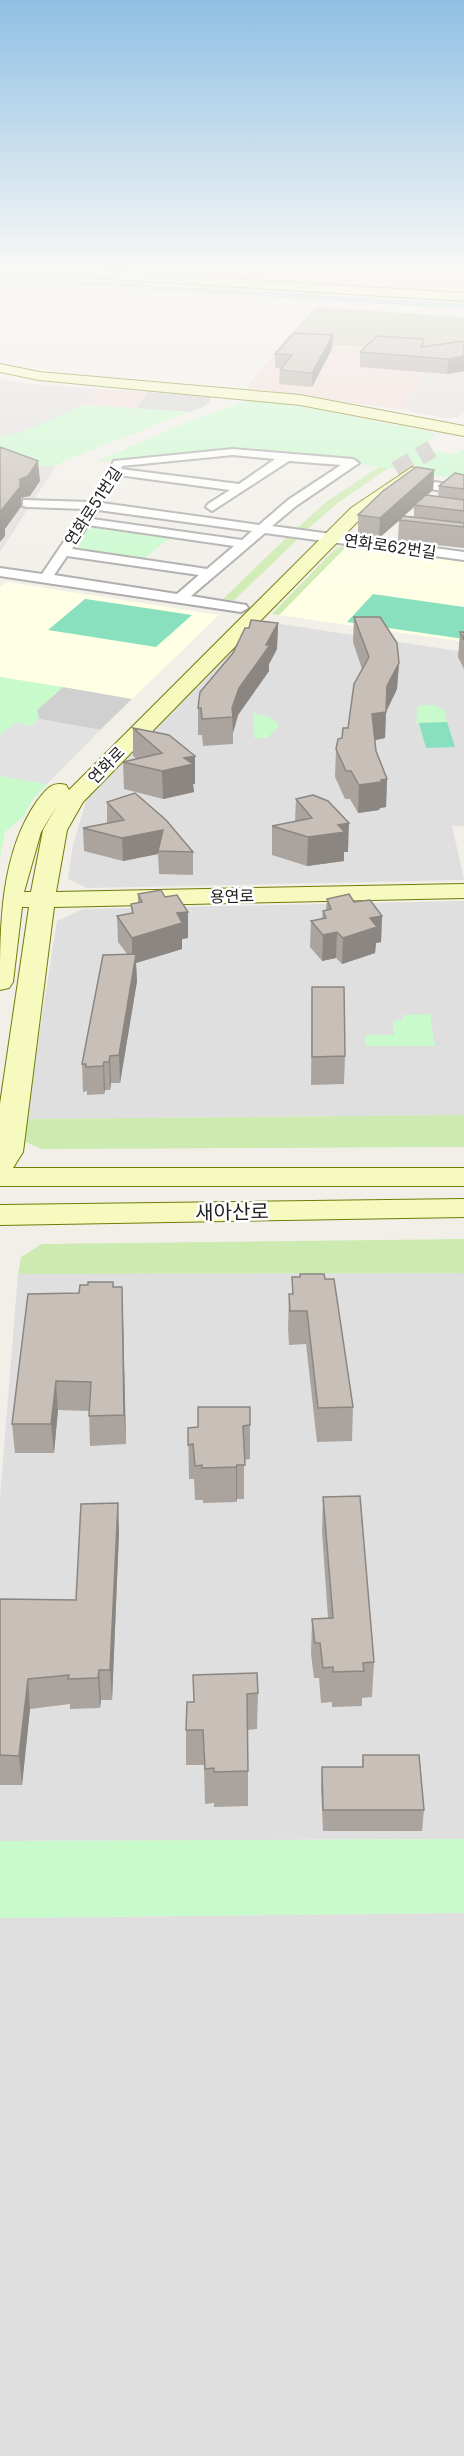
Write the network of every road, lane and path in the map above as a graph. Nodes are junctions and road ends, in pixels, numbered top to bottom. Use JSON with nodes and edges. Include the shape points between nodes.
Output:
{"nodes":[{"id":1,"x":78,"y":380,"type":"edge"},
{"id":2,"x":458,"y":435,"type":"edge"},
{"id":3,"x":203,"y":456,"type":"junction"},
{"id":4,"x":288,"y":456,"type":"junction"},
{"id":5,"x":404,"y":471,"type":"tunnel mouth"},
{"id":6,"x":116,"y":472,"type":"junction"},
{"id":7,"x":181,"y":480,"type":"junction"},
{"id":8,"x":237,"y":488,"type":"junction"},
{"id":9,"x":464,"y":491,"type":"edge"},
{"id":10,"x":430,"y":502,"type":"edge"},
{"id":11,"x":27,"y":503,"type":"dead end"},
{"id":12,"x":94,"y":506,"type":"junction"},
{"id":13,"x":234,"y":509,"type":"dead end"},
{"id":14,"x":256,"y":512,"type":"dead end"},
{"id":15,"x":277,"y":515,"type":"junction"},
{"id":16,"x":83,"y":521,"type":"junction"},
{"id":17,"x":263,"y":529,"type":"junction"},
{"id":18,"x":398,"y":530,"type":"edge"},
{"id":19,"x":323,"y":537,"type":"junction"},
{"id":20,"x":245,"y":544,"type":"junction"},
{"id":21,"x":383,"y":545,"type":"junction"},
{"id":22,"x":63,"y":552,"type":"junction"},
{"id":23,"x":464,"y":556,"type":"edge"},
{"id":24,"x":0,"y":572,"type":"edge"},
{"id":25,"x":210,"y":573,"type":"junction"},
{"id":26,"x":46,"y":578,"type":"junction"},
{"id":27,"x":180,"y":599,"type":"junction"},
{"id":28,"x":241,"y":608,"type":"junction"},
{"id":29,"x":464,"y":891,"type":"edge"},
{"id":30,"x":43,"y":900,"type":"junction"},
{"id":31,"x":6,"y":901,"type":"edge"},
{"id":32,"x":0,"y":982,"type":"edge"},
{"id":33,"x":0,"y":1165,"type":"edge"},
{"id":34,"x":0,"y":1177,"type":"edge"},
{"id":35,"x":464,"y":1177,"type":"edge"},
{"id":36,"x":464,"y":1209,"type":"edge"},
{"id":37,"x":0,"y":1215,"type":"edge"}],
"edges":[{"from":1,"to":2,"type":"street","via":[[300,400]]},
{"from":3,"to":4,"type":"street","name":"연화로51번길","via":[[233,452]]},
{"from":3,"to":6,"type":"street","name":"연화로51번길","via":[[118,463]]},
{"from":3,"to":7,"type":"street","via":[[204,460]]},
{"from":4,"to":8,"type":"street"},
{"from":4,"to":15,"type":"street","name":"연화로51번길","via":[[353,463]]},
{"from":5,"to":19,"type":"street","name":"연화로","via":[[342,510]]},
{"from":6,"to":7,"type":"street"},
{"from":6,"to":12,"type":"street","name":"연화로51번길","via":[[109,493]]},
{"from":7,"to":8,"type":"street"},
{"from":8,"to":13,"type":"street","via":[[206,506]]},
{"from":9,"to":10,"type":"street","via":[[442,487]]},
{"from":11,"to":12,"type":"street"},
{"from":12,"to":16,"type":"street","name":"연화로51번길"},
{"from":12,"to":17,"type":"street"},
{"from":14,"to":15,"type":"street"},
{"from":15,"to":17,"type":"street"},
{"from":16,"to":20,"type":"street"},
{"from":16,"to":22,"type":"street","name":"연화로51번길"},
{"from":17,"to":19,"type":"street"},
{"from":17,"to":20,"type":"street"},
{"from":18,"to":21,"type":"street"},
{"from":19,"to":21,"type":"street","name":"연화로62번길"},
{"from":19,"to":28,"type":"street","name":"연화로"},
{"from":19,"to":30,"type":"street","name":"연화로","via":[[73,799],[55,830]]},
{"from":20,"to":25,"type":"street"},
{"from":21,"to":23,"type":"street","name":"연화로62번길"},
{"from":22,"to":25,"type":"street"},
{"from":22,"to":26,"type":"street","name":"연화로51번길"},
{"from":24,"to":26,"type":"street"},
{"from":25,"to":27,"type":"street"},
{"from":26,"to":27,"type":"street"},
{"from":27,"to":28,"type":"street"},
{"from":28,"to":31,"type":"street","name":"연화로","via":[[53,796],[23,842]]},
{"from":29,"to":30,"type":"street","name":"용연로"},
{"from":30,"to":31,"type":"street","name":"용연로"},
{"from":30,"to":33,"type":"street","name":"연화로","via":[[8,1152]]},
{"from":31,"to":32,"type":"street","name":"연화로"},
{"from":34,"to":35,"type":"street","name":"새아산로"},
{"from":36,"to":37,"type":"street","name":"새아산로"}]}
